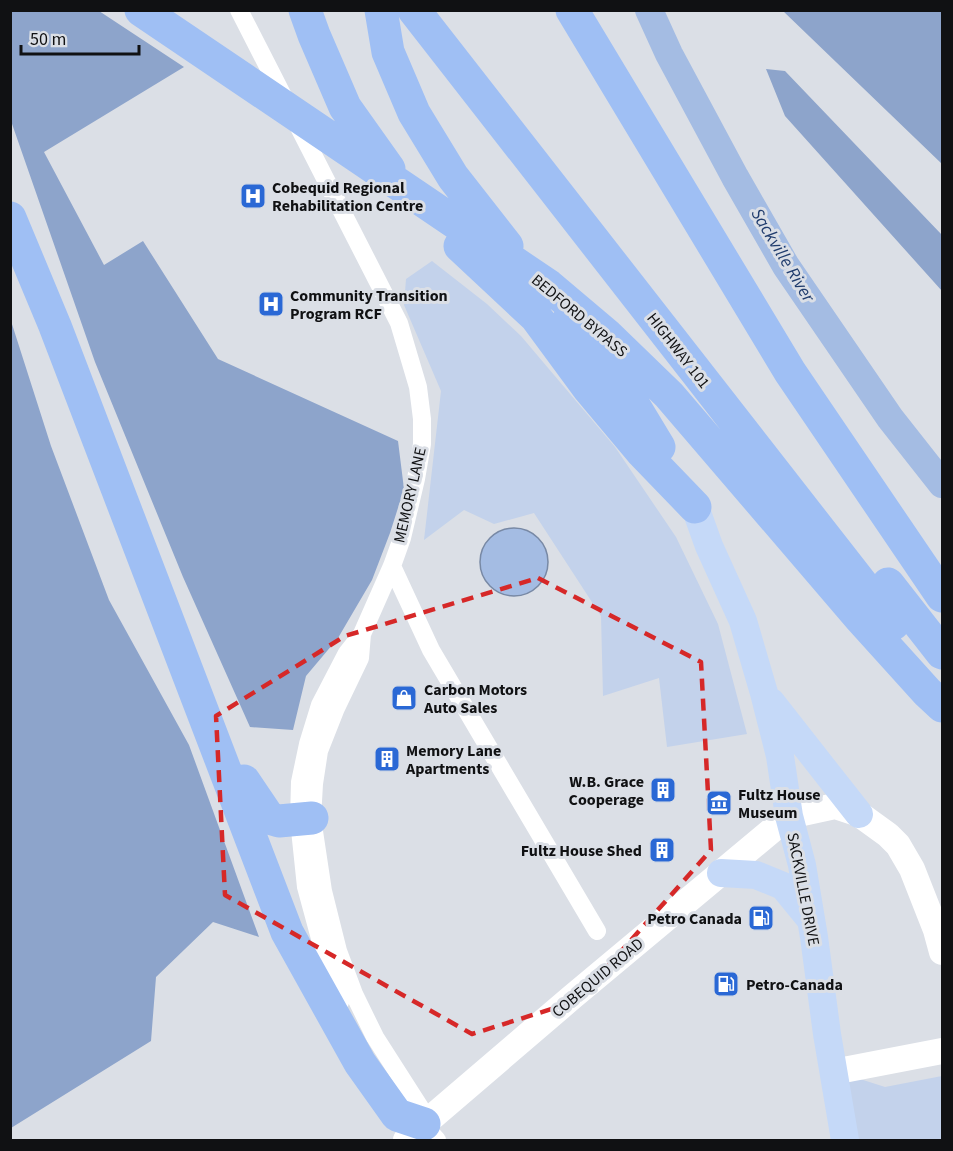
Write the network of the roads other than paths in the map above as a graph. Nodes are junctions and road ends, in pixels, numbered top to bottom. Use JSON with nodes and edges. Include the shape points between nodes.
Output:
{"nodes":[{"id":1,"x":141,"y":10,"type":"edge"},
{"id":2,"x":238,"y":10,"type":"edge"},
{"id":3,"x":305,"y":10,"type":"edge"},
{"id":4,"x":381,"y":10,"type":"edge"},
{"id":5,"x":414,"y":10,"type":"edge"},
{"id":6,"x":441,"y":10,"type":"edge"},
{"id":7,"x":572,"y":10,"type":"edge"},
{"id":8,"x":10,"y":218,"type":"edge"},
{"id":9,"x":695,"y":507,"type":"junction"},
{"id":10,"x":392,"y":566,"type":"junction"},
{"id":11,"x":942,"y":596,"type":"edge"},
{"id":12,"x":942,"y":653,"type":"edge"},
{"id":13,"x":942,"y":691,"type":"edge"},
{"id":14,"x":764,"y":693,"type":"junction"},
{"id":15,"x":942,"y":706,"type":"edge"},
{"id":16,"x":209,"y":726,"type":"junction"},
{"id":17,"x":859,"y":814,"type":"junction"},
{"id":18,"x":789,"y":816,"type":"junction"},
{"id":19,"x":305,"y":819,"type":"junction"},
{"id":20,"x":721,"y":873,"type":"junction"},
{"id":21,"x":811,"y":921,"type":"junction"},
{"id":22,"x":597,"y":931,"type":"dead end"},
{"id":23,"x":942,"y":951,"type":"edge"},
{"id":24,"x":942,"y":1051,"type":"edge"},
{"id":25,"x":833,"y":1072,"type":"junction"},
{"id":26,"x":422,"y":1135,"type":"edge"},
{"id":27,"x":845,"y":1140,"type":"edge"}],
"edges":[{"from":1,"to":15,"type":"highway","name":"BEDFORD BYPASS","via":[[549,286],[607,335],[669,395],[861,619]]},
{"from":2,"to":10,"type":"street","name":"MEMORY LANE","via":[[399,323],[418,387],[422,444],[402,538]]},
{"from":3,"to":9,"type":"highway","via":[[345,107],[399,183],[536,317],[589,389]]},
{"from":4,"to":9,"type":"highway","via":[[388,52],[414,113],[453,177],[630,399]]},
{"from":5,"to":13,"type":"highway","name":"HIGHWAY 101"},
{"from":6,"to":12,"type":"highway","name":"HIGHWAY 101"},
{"from":7,"to":11,"type":"highway","via":[[790,372]]},
{"from":8,"to":16,"type":"highway"},
{"from":9,"to":14,"type":"main road","name":"SACKVILLE DRIVE","via":[[742,621]]},
{"from":10,"to":19,"type":"street","via":[[362,634],[347,653],[320,705],[300,782]]},
{"from":10,"to":22,"type":"street","name":"MEMORY LANE","via":[[431,650]]},
{"from":14,"to":17,"type":"main road"},
{"from":14,"to":18,"type":"main road","name":"SACKVILLE DRIVE","via":[[780,756]]},
{"from":16,"to":19,"type":"highway","via":[[269,818]]},
{"from":16,"to":26,"type":"highway","via":[[287,932],[360,1063],[397,1115]]},
{"from":17,"to":18,"type":"main road","via":[[835,806]]},
{"from":17,"to":23,"type":"main road","via":[[888,835],[912,869]]},
{"from":18,"to":20,"type":"main road","name":"COBEQUID ROAD"},
{"from":18,"to":21,"type":"main road","name":"SACKVILLE DRIVE"},
{"from":19,"to":26,"type":"street","via":[[306,887],[339,1001],[373,1065]]},
{"from":20,"to":21,"type":"main road","via":[[756,875],[783,886]]},
{"from":20,"to":26,"type":"main road","name":"COBEQUID ROAD"},
{"from":21,"to":25,"type":"main road","name":"SACKVILLE DRIVE"},
{"from":24,"to":25,"type":"main road"},
{"from":25,"to":27,"type":"main road","name":"SACKVILLE DRIVE"}]}
